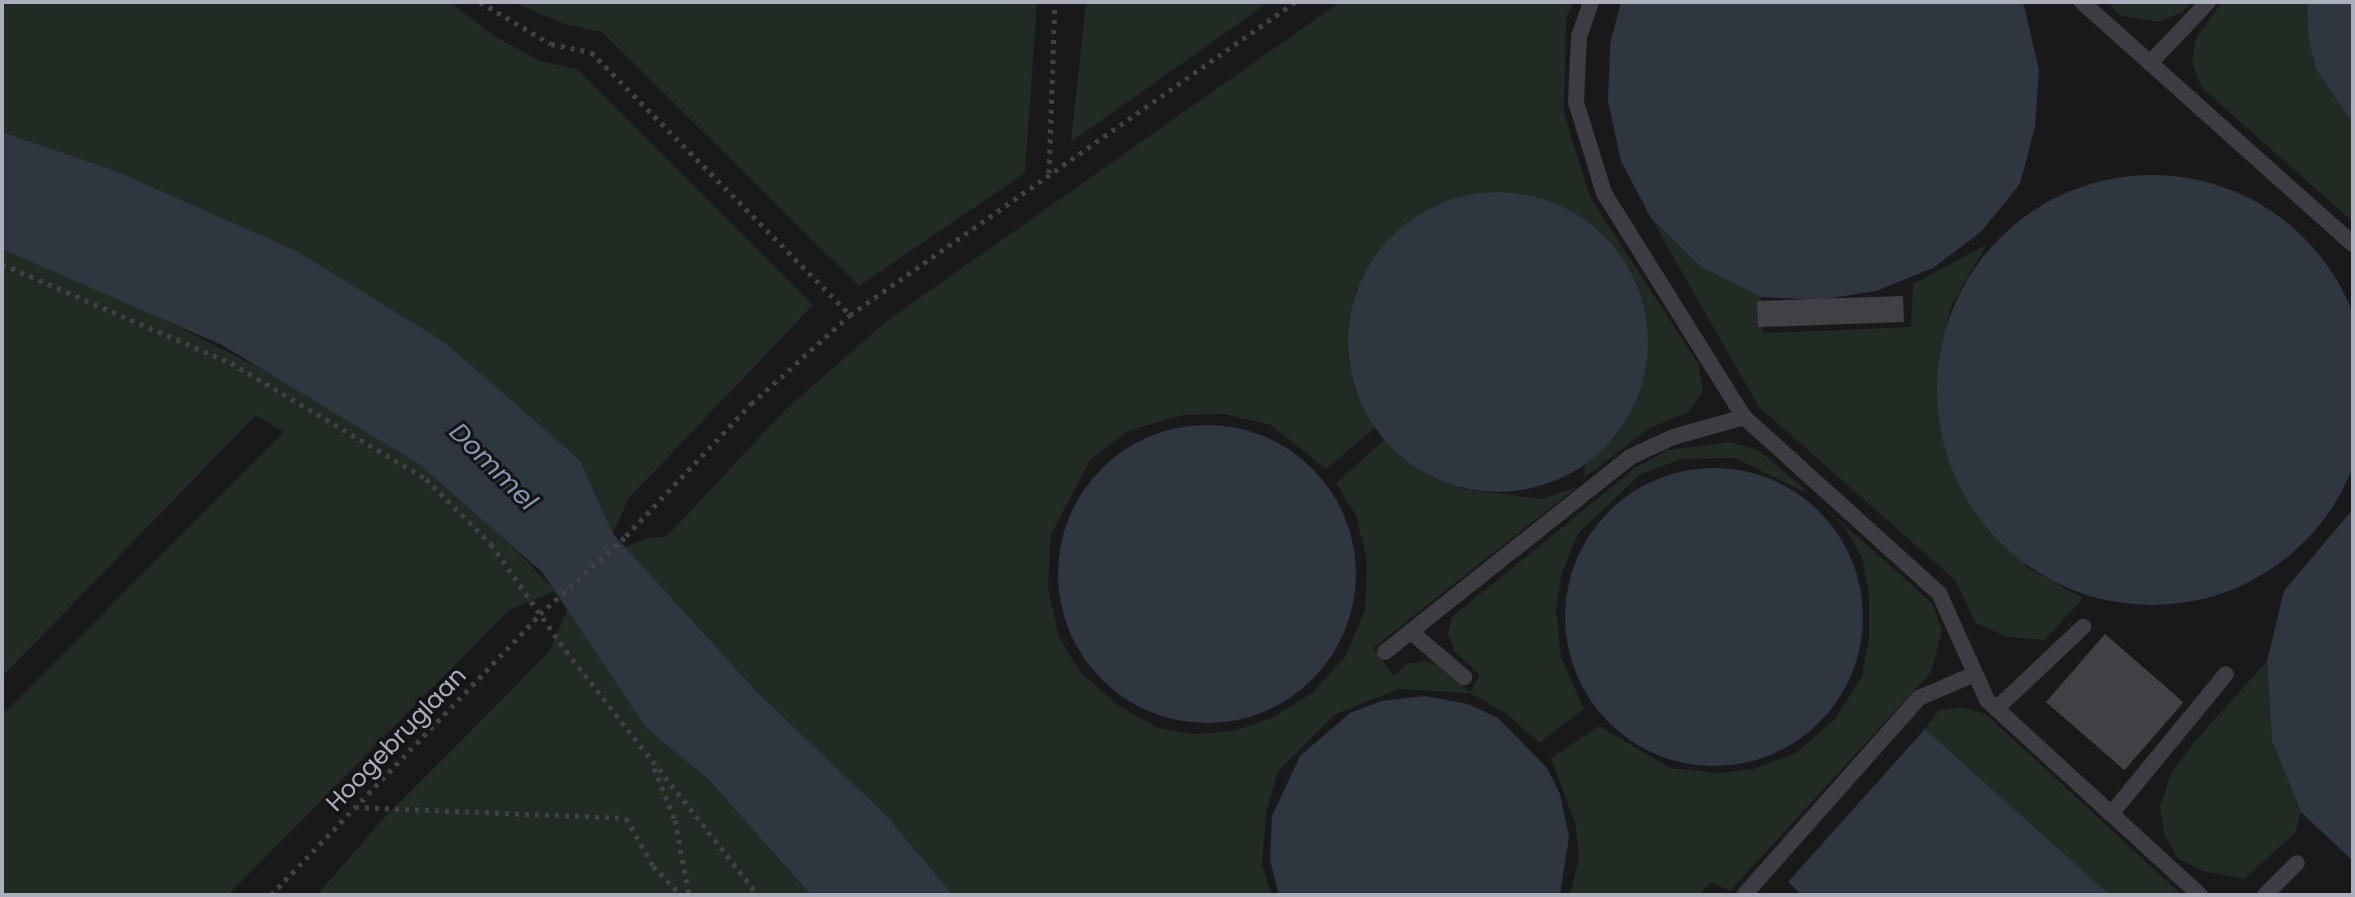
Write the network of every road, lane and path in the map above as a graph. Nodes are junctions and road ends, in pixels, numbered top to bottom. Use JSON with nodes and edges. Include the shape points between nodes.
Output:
{"nodes":[{"id":1,"x":480,"y":2,"type":"edge"},
{"id":2,"x":1055,"y":2,"type":"edge"},
{"id":3,"x":1295,"y":2,"type":"edge"},
{"id":4,"x":1591,"y":2,"type":"edge"},
{"id":5,"x":2082,"y":2,"type":"edge"},
{"id":6,"x":2208,"y":2,"type":"edge"},
{"id":7,"x":2150,"y":63,"type":"junction"},
{"id":8,"x":1049,"y":174,"type":"junction"},
{"id":9,"x":2353,"y":244,"type":"edge"},
{"id":10,"x":2,"y":264,"type":"edge"},
{"id":11,"x":850,"y":315,"type":"junction"},
{"id":12,"x":1744,"y":417,"type":"junction"},
{"id":13,"x":540,"y":614,"type":"junction"},
{"id":14,"x":2083,"y":627,"type":"dead end"},
{"id":15,"x":1411,"y":632,"type":"junction"},
{"id":16,"x":1385,"y":652,"type":"dead end"},
{"id":17,"x":1975,"y":674,"type":"junction"},
{"id":18,"x":2226,"y":674,"type":"dead end"},
{"id":19,"x":1464,"y":677,"type":"dead end"},
{"id":20,"x":1996,"y":709,"type":"junction"},
{"id":21,"x":650,"y":759,"type":"junction"},
{"id":22,"x":355,"y":807,"type":"junction"},
{"id":23,"x":2111,"y":814,"type":"junction"},
{"id":24,"x":2297,"y":863,"type":"dead end"},
{"id":25,"x":271,"y":895,"type":"edge"},
{"id":26,"x":681,"y":895,"type":"edge"},
{"id":27,"x":689,"y":895,"type":"edge"},
{"id":28,"x":758,"y":895,"type":"edge"},
{"id":29,"x":1744,"y":895,"type":"edge"},
{"id":30,"x":2200,"y":895,"type":"edge"},
{"id":31,"x":2265,"y":895,"type":"edge"}],
"edges":[{"from":1,"to":11,"type":"path","via":[[551,44],[591,52]]},
{"from":2,"to":8,"type":"path"},
{"from":3,"to":8,"type":"path","name":"Hoogebruglaan"},
{"from":4,"to":12,"type":"lane","via":[[1579,36],[1576,102],[1604,193]]},
{"from":5,"to":7,"type":"lane"},
{"from":6,"to":7,"type":"lane"},
{"from":7,"to":9,"type":"lane"},
{"from":8,"to":11,"type":"path","name":"Hoogebruglaan"},
{"from":10,"to":13,"type":"path","via":[[231,363],[426,479],[491,544]]},
{"from":11,"to":13,"type":"path","name":"Hoogebruglaan","via":[[751,404],[626,536]]},
{"from":12,"to":15,"type":"lane","via":[[1673,437],[1630,457]]},
{"from":12,"to":17,"type":"lane","via":[[1939,593]]},
{"from":13,"to":21,"type":"path"},
{"from":13,"to":22,"type":"path","name":"Hoogebruglaan"},
{"from":14,"to":20,"type":"lane"},
{"from":15,"to":16,"type":"lane"},
{"from":15,"to":19,"type":"lane"},
{"from":17,"to":20,"type":"lane"},
{"from":17,"to":29,"type":"lane","via":[[1919,698]]},
{"from":18,"to":23,"type":"lane"},
{"from":20,"to":23,"type":"lane"},
{"from":21,"to":27,"type":"path","via":[[675,820]]},
{"from":21,"to":28,"type":"path"},
{"from":22,"to":25,"type":"path","name":"Hoogebruglaan"},
{"from":22,"to":26,"type":"path","via":[[626,818],[653,866]]},
{"from":23,"to":30,"type":"lane"},
{"from":24,"to":31,"type":"lane"}]}
